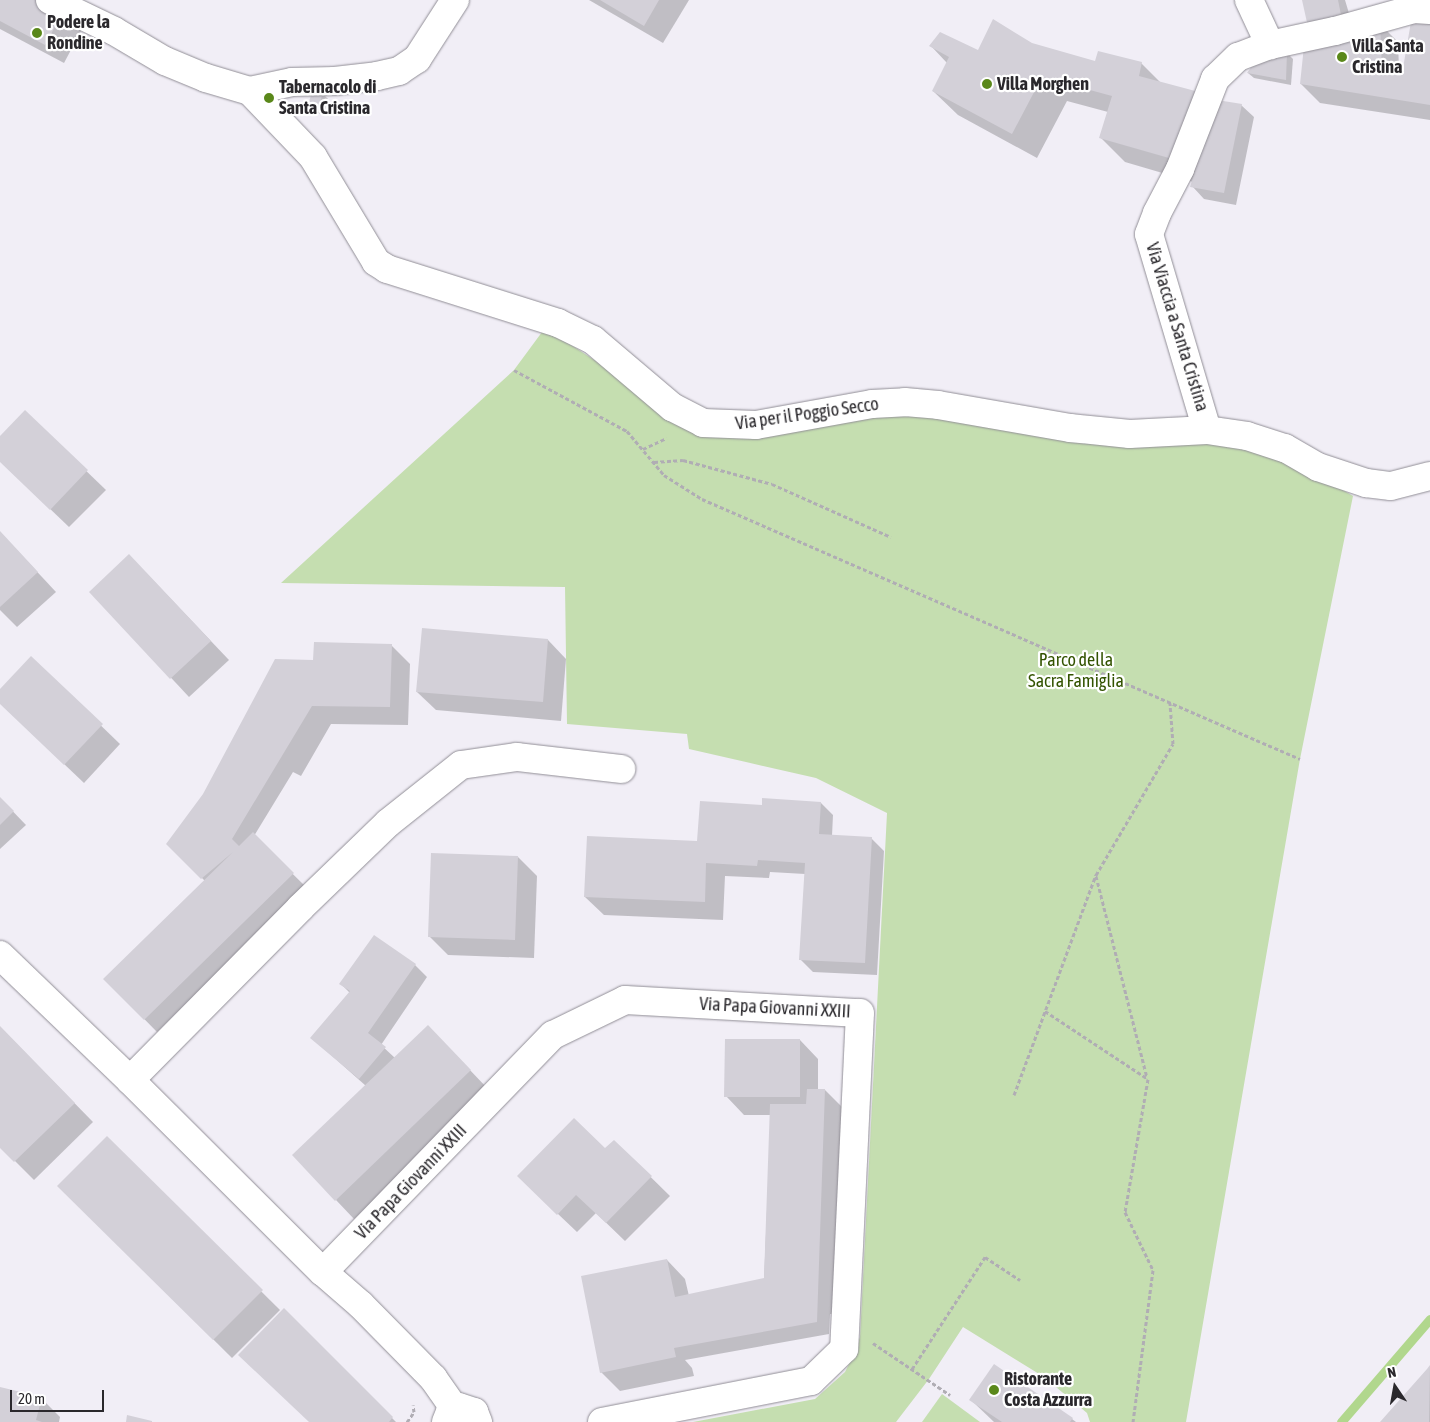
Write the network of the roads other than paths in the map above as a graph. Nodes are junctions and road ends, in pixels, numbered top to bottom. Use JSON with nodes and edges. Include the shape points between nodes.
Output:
{"nodes":[{"id":1,"x":50,"y":0,"type":"edge"},
{"id":2,"x":456,"y":0,"type":"edge"},
{"id":3,"x":1249,"y":0,"type":"edge"},
{"id":4,"x":1430,"y":10,"type":"edge"},
{"id":5,"x":1270,"y":45,"type":"junction"},
{"id":6,"x":250,"y":91,"type":"junction"},
{"id":7,"x":1207,"y":430,"type":"junction"},
{"id":8,"x":1430,"y":476,"type":"edge"},
{"id":9,"x":621,"y":769,"type":"dead end"},
{"id":10,"x":0,"y":955,"type":"edge"},
{"id":11,"x":130,"y":1080,"type":"junction"},
{"id":12,"x":323,"y":1272,"type":"junction"},
{"id":13,"x":450,"y":1415,"type":"edge"},
{"id":14,"x":478,"y":1422,"type":"edge"},
{"id":15,"x":602,"y":1422,"type":"edge"}],
"edges":[{"from":1,"to":6,"type":"street","name":"Via per il Poggio Secco","via":[[114,31],[165,61]]},
{"from":2,"to":6,"type":"street","via":[[417,59],[399,71],[335,81],[292,82]]},
{"from":3,"to":5,"type":"street"},
{"from":4,"to":5,"type":"street","name":"Via Viaccia a Santa Cristina","via":[[1414,9]]},
{"from":5,"to":7,"type":"street","name":"Via Viaccia a Santa Cristina","via":[[1238,57],[1215,79],[1180,169],[1149,234]]},
{"from":6,"to":7,"type":"street","name":"Via per il Poggio Secco","via":[[313,157],[376,262],[387,269],[558,323],[593,340],[672,407],[703,423],[756,425],[872,404],[905,402],[1070,428],[1130,434]]},
{"from":7,"to":8,"type":"street","name":"Via per il Poggio Secco","via":[[1247,436],[1285,448],[1318,467],[1366,484],[1391,486]]},
{"from":9,"to":11,"type":"street","via":[[517,757],[461,765],[388,823]]},
{"from":10,"to":11,"type":"street"},
{"from":11,"to":12,"type":"street"},
{"from":12,"to":13,"type":"street","via":[[361,1304],[420,1363],[433,1378]]},
{"from":12,"to":15,"type":"street","name":"Via Papa Giovanni XXIII","via":[[553,1035],[625,1000],[860,1013],[844,1349],[811,1381]]},
{"from":13,"to":14,"type":"street","via":[[470,1409]]}]}
